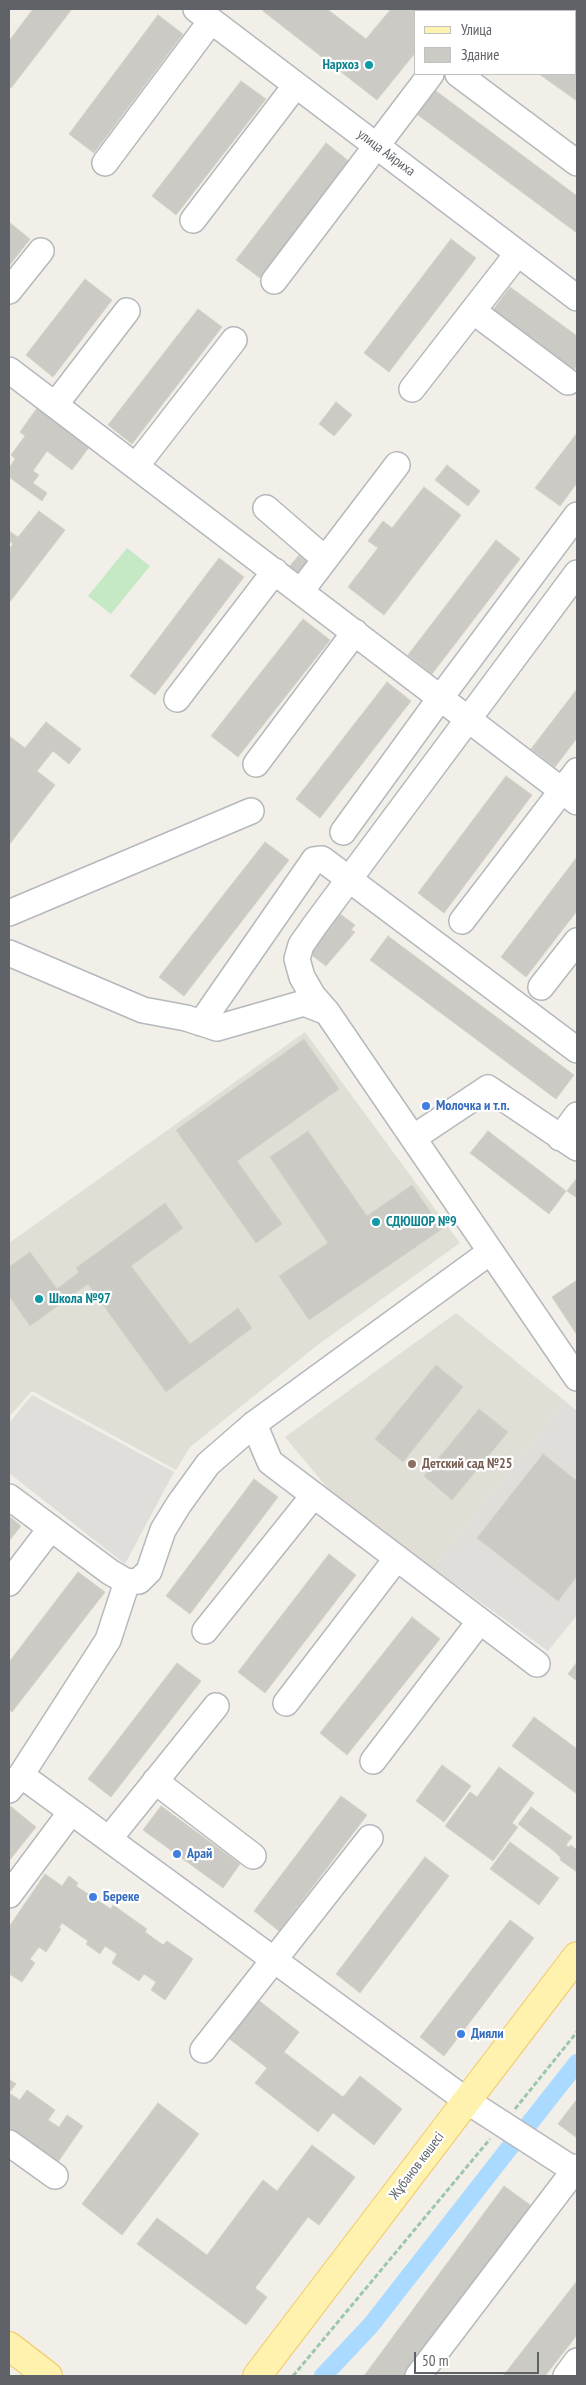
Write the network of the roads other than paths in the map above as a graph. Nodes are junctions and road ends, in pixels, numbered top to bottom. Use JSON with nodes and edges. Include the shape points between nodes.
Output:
{"nodes":[{"id":1,"x":204,"y":15,"type":"edge"},
{"id":2,"x":430,"y":75,"type":"edge"},
{"id":3,"x":459,"y":75,"type":"edge"},
{"id":4,"x":296,"y":85,"type":"junction"},
{"id":5,"x":375,"y":145,"type":"junction"},
{"id":6,"x":105,"y":163,"type":"dead end"},
{"id":7,"x":577,"y":163,"type":"edge"},
{"id":8,"x":193,"y":220,"type":"dead end"},
{"id":9,"x":41,"y":251,"type":"dead end"},
{"id":10,"x":518,"y":253,"type":"junction"},
{"id":11,"x":274,"y":281,"type":"dead end"},
{"id":12,"x":9,"y":291,"type":"edge"},
{"id":13,"x":577,"y":298,"type":"edge"},
{"id":14,"x":128,"y":311,"type":"dead end"},
{"id":15,"x":473,"y":311,"type":"junction"},
{"id":16,"x":234,"y":340,"type":"dead end"},
{"id":17,"x":9,"y":370,"type":"edge"},
{"id":18,"x":568,"y":382,"type":"dead end"},
{"id":19,"x":412,"y":389,"type":"dead end"},
{"id":20,"x":55,"y":405,"type":"junction"},
{"id":21,"x":398,"y":465,"type":"dead end"},
{"id":22,"x":136,"y":466,"type":"junction"},
{"id":23,"x":266,"y":508,"type":"dead end"},
{"id":24,"x":577,"y":515,"type":"edge"},
{"id":25,"x":325,"y":559,"type":"junction"},
{"id":26,"x":276,"y":572,"type":"junction"},
{"id":27,"x":577,"y":573,"type":"edge"},
{"id":28,"x":300,"y":591,"type":"junction"},
{"id":29,"x":355,"y":632,"type":"junction"},
{"id":30,"x":441,"y":696,"type":"junction"},
{"id":31,"x":177,"y":699,"type":"dead end"},
{"id":32,"x":470,"y":720,"type":"junction"},
{"id":33,"x":256,"y":764,"type":"dead end"},
{"id":34,"x":577,"y":771,"type":"edge"},
{"id":35,"x":570,"y":797,"type":"edge"},
{"id":36,"x":251,"y":811,"type":"dead end"},
{"id":37,"x":343,"y":832,"type":"dead end"},
{"id":38,"x":350,"y":879,"type":"junction"},
{"id":39,"x":9,"y":913,"type":"edge"},
{"id":40,"x":462,"y":921,"type":"dead end"},
{"id":41,"x":577,"y":940,"type":"edge"},
{"id":42,"x":9,"y":953,"type":"edge"},
{"id":43,"x":541,"y":987,"type":"dead end"},
{"id":44,"x":327,"y":1012,"type":"junction"},
{"id":45,"x":201,"y":1023,"type":"junction"},
{"id":46,"x":577,"y":1050,"type":"edge"},
{"id":47,"x":577,"y":1115,"type":"edge"},
{"id":48,"x":413,"y":1138,"type":"junction"},
{"id":49,"x":569,"y":1143,"type":"edge"},
{"id":50,"x":490,"y":1252,"type":"junction"},
{"id":51,"x":577,"y":1378,"type":"edge"},
{"id":52,"x":254,"y":1424,"type":"junction"},
{"id":53,"x":314,"y":1495,"type":"junction"},
{"id":54,"x":9,"y":1497,"type":"edge"},
{"id":55,"x":51,"y":1528,"type":"junction"},
{"id":56,"x":397,"y":1558,"type":"junction"},
{"id":57,"x":127,"y":1582,"type":"junction"},
{"id":58,"x":9,"y":1583,"type":"edge"},
{"id":59,"x":480,"y":1621,"type":"junction"},
{"id":60,"x":205,"y":1631,"type":"dead end"},
{"id":61,"x":537,"y":1664,"type":"dead end"},
{"id":62,"x":286,"y":1703,"type":"dead end"},
{"id":63,"x":216,"y":1706,"type":"dead end"},
{"id":64,"x":373,"y":1761,"type":"dead end"},
{"id":65,"x":155,"y":1781,"type":"junction"},
{"id":66,"x":15,"y":1783,"type":"edge"},
{"id":67,"x":71,"y":1812,"type":"junction"},
{"id":68,"x":370,"y":1838,"type":"dead end"},
{"id":69,"x":109,"y":1839,"type":"junction"},
{"id":70,"x":253,"y":1856,"type":"dead end"},
{"id":71,"x":9,"y":1896,"type":"edge"},
{"id":72,"x":577,"y":1956,"type":"edge"},
{"id":73,"x":274,"y":1960,"type":"junction"},
{"id":74,"x":203,"y":2050,"type":"dead end"},
{"id":75,"x":467,"y":2101,"type":"junction"},
{"id":76,"x":9,"y":2143,"type":"edge"},
{"id":77,"x":576,"y":2170,"type":"edge"},
{"id":78,"x":54,"y":2176,"type":"dead end"},
{"id":79,"x":9,"y":2346,"type":"edge"},
{"id":80,"x":577,"y":2361,"type":"edge"},
{"id":81,"x":48,"y":2376,"type":"edge"},
{"id":82,"x":257,"y":2376,"type":"edge"},
{"id":83,"x":418,"y":2376,"type":"edge"},
{"id":84,"x":566,"y":2376,"type":"edge"}],
"edges":[{"from":1,"to":4,"type":"street","name":"улица Айриха"},
{"from":1,"to":6,"type":"street"},
{"from":2,"to":5,"type":"street"},
{"from":3,"to":7,"type":"street"},
{"from":4,"to":5,"type":"street","name":"улица Айриха"},
{"from":4,"to":8,"type":"street"},
{"from":5,"to":10,"type":"street","name":"улица Айриха"},
{"from":5,"to":11,"type":"street"},
{"from":9,"to":12,"type":"street"},
{"from":10,"to":13,"type":"street","name":"улица Айриха"},
{"from":10,"to":15,"type":"street"},
{"from":14,"to":20,"type":"street"},
{"from":15,"to":18,"type":"street"},
{"from":15,"to":19,"type":"street"},
{"from":16,"to":22,"type":"street"},
{"from":17,"to":20,"type":"street"},
{"from":20,"to":22,"type":"street"},
{"from":21,"to":25,"type":"street"},
{"from":22,"to":26,"type":"street"},
{"from":23,"to":25,"type":"street"},
{"from":24,"to":30,"type":"street"},
{"from":25,"to":28,"type":"street"},
{"from":26,"to":28,"type":"street"},
{"from":26,"to":31,"type":"street"},
{"from":27,"to":32,"type":"street"},
{"from":28,"to":29,"type":"street"},
{"from":29,"to":30,"type":"street"},
{"from":29,"to":33,"type":"street"},
{"from":30,"to":32,"type":"street"},
{"from":30,"to":37,"type":"street"},
{"from":32,"to":35,"type":"street"},
{"from":32,"to":38,"type":"street"},
{"from":34,"to":35,"type":"street"},
{"from":35,"to":40,"type":"street"},
{"from":36,"to":39,"type":"street"},
{"from":38,"to":44,"type":"street","via":[[301,944],[297,959],[302,977]]},
{"from":38,"to":45,"type":"street","via":[[322,859],[314,860]]},
{"from":38,"to":46,"type":"street"},
{"from":41,"to":43,"type":"street"},
{"from":42,"to":45,"type":"street","via":[[143,1010]]},
{"from":44,"to":45,"type":"street","via":[[304,1004],[217,1028]]},
{"from":44,"to":48,"type":"street"},
{"from":47,"to":49,"type":"street"},
{"from":48,"to":49,"type":"street","via":[[488,1088]]},
{"from":48,"to":50,"type":"street"},
{"from":50,"to":51,"type":"street"},
{"from":50,"to":52,"type":"street"},
{"from":52,"to":53,"type":"street","via":[[270,1462]]},
{"from":52,"to":57,"type":"street","via":[[208,1464],[164,1530],[149,1571],[139,1581]]},
{"from":53,"to":56,"type":"street"},
{"from":53,"to":60,"type":"street"},
{"from":54,"to":55,"type":"street"},
{"from":55,"to":57,"type":"street"},
{"from":55,"to":58,"type":"street"},
{"from":56,"to":59,"type":"street"},
{"from":56,"to":62,"type":"street"},
{"from":57,"to":66,"type":"street","via":[[108,1640]]},
{"from":59,"to":61,"type":"street"},
{"from":59,"to":64,"type":"street"},
{"from":63,"to":65,"type":"street"},
{"from":65,"to":69,"type":"street"},
{"from":65,"to":70,"type":"street"},
{"from":66,"to":67,"type":"street"},
{"from":67,"to":69,"type":"street"},
{"from":67,"to":71,"type":"street"},
{"from":68,"to":73,"type":"street"},
{"from":69,"to":73,"type":"street"},
{"from":72,"to":75,"type":"main road","name":"Жұбанов көшесі"},
{"from":73,"to":74,"type":"street"},
{"from":73,"to":75,"type":"street"},
{"from":75,"to":77,"type":"street"},
{"from":75,"to":82,"type":"main road","name":"Жұбанов көшесі"},
{"from":76,"to":78,"type":"street"},
{"from":77,"to":83,"type":"street"},
{"from":79,"to":81,"type":"main road"},
{"from":80,"to":84,"type":"street"}]}
